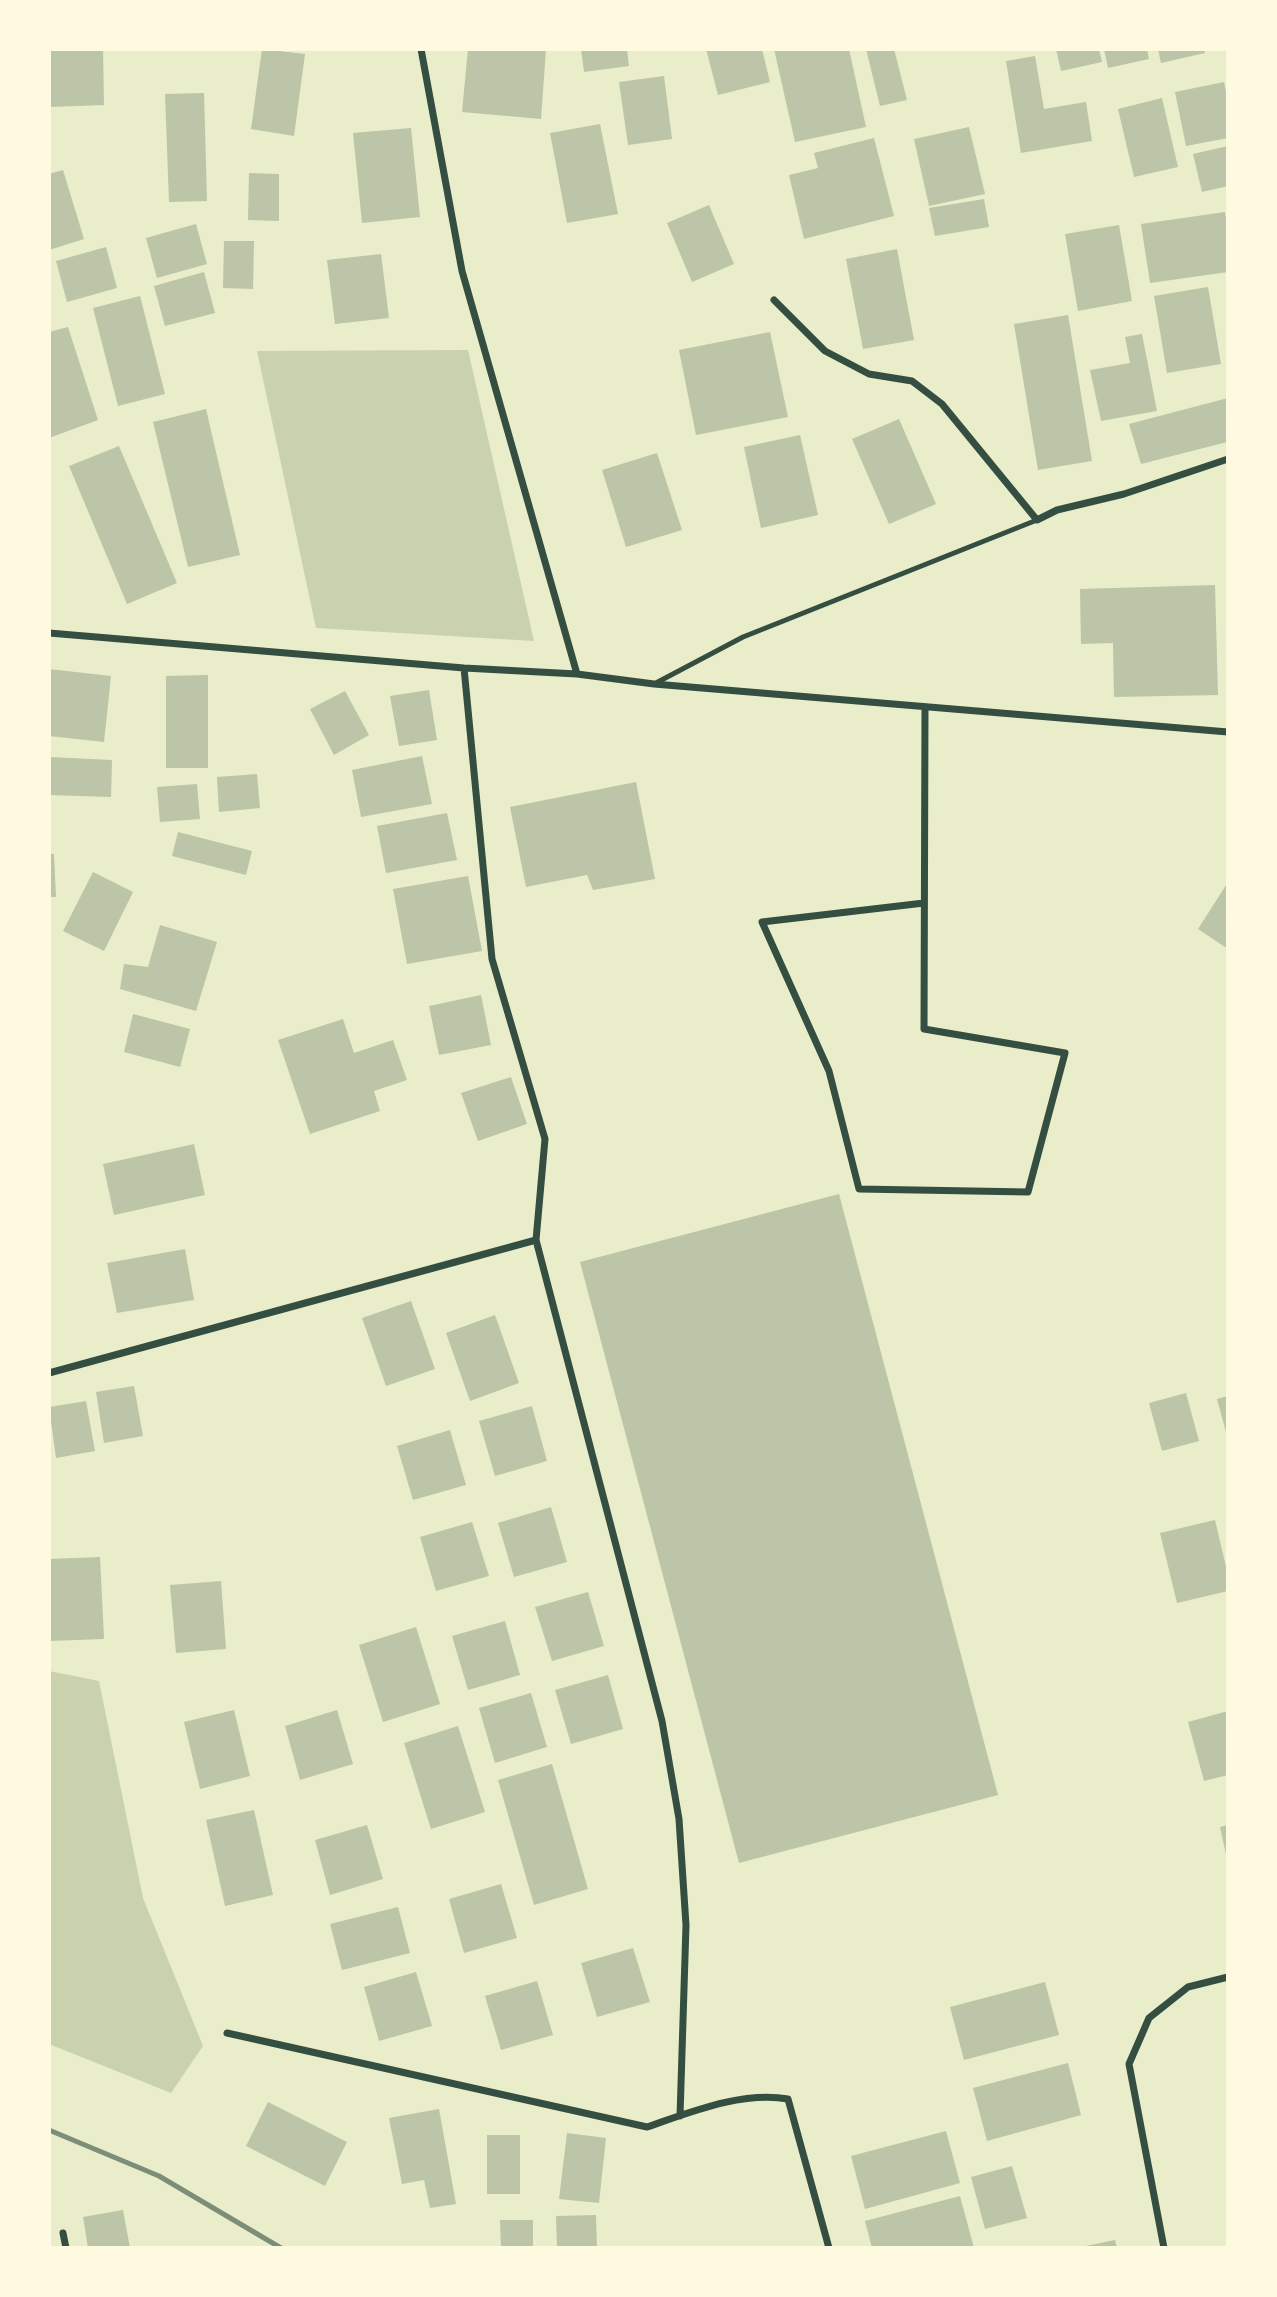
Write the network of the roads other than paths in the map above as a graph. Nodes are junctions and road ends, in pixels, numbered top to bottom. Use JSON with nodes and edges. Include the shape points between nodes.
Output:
{"nodes":[{"id":1,"x":421,"y":49,"type":"edge"},
{"id":2,"x":774,"y":300,"type":"dead end"},
{"id":3,"x":1228,"y":459,"type":"edge"},
{"id":4,"x":1037,"y":520,"type":"junction"},
{"id":5,"x":49,"y":633,"type":"edge"},
{"id":6,"x":464,"y":668,"type":"junction"},
{"id":7,"x":577,"y":674,"type":"junction"},
{"id":8,"x":654,"y":684,"type":"junction"},
{"id":9,"x":925,"y":707,"type":"junction"},
{"id":10,"x":1228,"y":732,"type":"edge"},
{"id":11,"x":924,"y":903,"type":"junction"},
{"id":12,"x":536,"y":1240,"type":"junction"},
{"id":13,"x":49,"y":1373,"type":"edge"},
{"id":14,"x":1228,"y":1978,"type":"edge"},
{"id":15,"x":227,"y":2033,"type":"dead end"},
{"id":16,"x":680,"y":2116,"type":"junction"},
{"id":17,"x":63,"y":2232,"type":"dead end"},
{"id":18,"x":66,"y":2248,"type":"edge"},
{"id":19,"x":829,"y":2248,"type":"edge"},
{"id":20,"x":1164,"y":2248,"type":"edge"}],
"edges":[{"from":1,"to":7,"type":"street","via":[[462,271]]},
{"from":2,"to":4,"type":"street","via":[[825,351],[869,374],[912,381],[942,404]]},
{"from":3,"to":4,"type":"street"},
{"from":4,"to":8,"type":"lane","via":[[743,637]]},
{"from":5,"to":6,"type":"street"},
{"from":6,"to":7,"type":"street"},
{"from":6,"to":12,"type":"street","via":[[492,959],[545,1139]]},
{"from":7,"to":8,"type":"street"},
{"from":8,"to":9,"type":"street"},
{"from":9,"to":10,"type":"street"},
{"from":9,"to":11,"type":"street"},
{"from":11,"to":11,"type":"street","via":[[924,1030],[1065,1053],[1028,1192],[859,1189],[829,1071],[762,922]]},
{"from":12,"to":13,"type":"street"},
{"from":12,"to":16,"type":"street","via":[[662,1721],[679,1819],[686,1925]]},
{"from":14,"to":20,"type":"street","via":[[1188,1987],[1149,2018],[1129,2064]]},
{"from":15,"to":16,"type":"street","via":[[648,2127]]},
{"from":16,"to":19,"type":"street","via":[[768,2096],[788,2099]]},
{"from":17,"to":18,"type":"street"}]}
